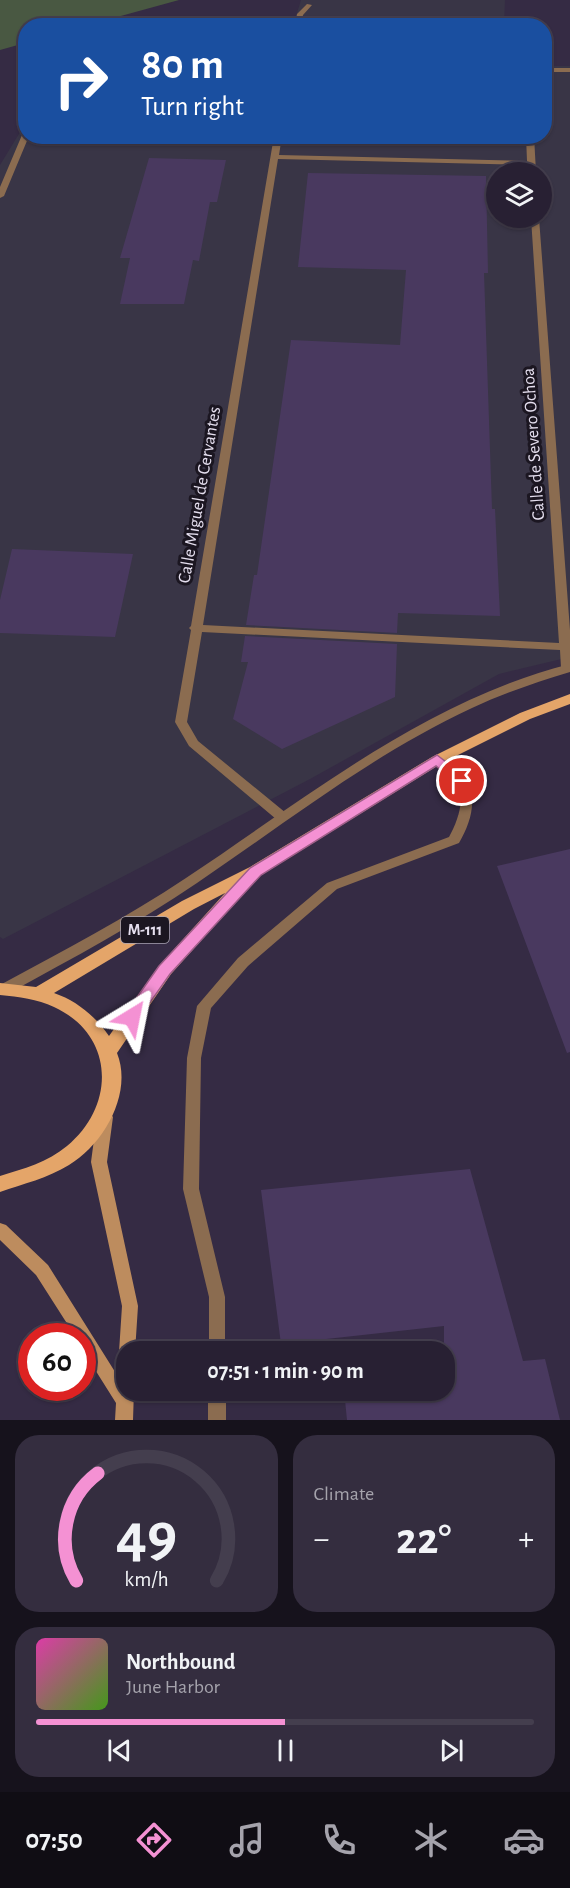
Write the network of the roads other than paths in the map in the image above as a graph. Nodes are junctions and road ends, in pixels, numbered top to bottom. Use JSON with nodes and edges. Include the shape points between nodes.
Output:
{"nodes":[{"id":1,"x":309,"y":5,"type":"dead end"},
{"id":2,"x":299,"y":18,"type":"edge"},
{"id":3,"x":552,"y":70,"type":"edge"},
{"id":4,"x":570,"y":70,"type":"edge"},
{"id":5,"x":22,"y":144,"type":"edge"},
{"id":6,"x":277,"y":144,"type":"edge"},
{"id":7,"x":530,"y":144,"type":"edge"},
{"id":8,"x":275,"y":157,"type":"junction"},
{"id":9,"x":488,"y":162,"type":"edge"},
{"id":10,"x":531,"y":162,"type":"edge"},
{"id":11,"x":0,"y":196,"type":"edge"},
{"id":12,"x":536,"y":228,"type":"edge"},
{"id":13,"x":195,"y":628,"type":"junction"},
{"id":14,"x":564,"y":647,"type":"junction"},
{"id":15,"x":568,"y":668,"type":"edge"},
{"id":16,"x":570,"y":699,"type":"edge"},
{"id":17,"x":437,"y":760,"type":"junction"},
{"id":18,"x":281,"y":816,"type":"junction"},
{"id":19,"x":255,"y":871,"type":"junction"},
{"id":20,"x":2,"y":989,"type":"edge"},
{"id":21,"x":38,"y":994,"type":"junction"},
{"id":22,"x":110,"y":1049,"type":"junction"},
{"id":23,"x":106,"y":1113,"type":"junction"},
{"id":24,"x":0,"y":1184,"type":"edge"},
{"id":25,"x":0,"y":1230,"type":"edge"},
{"id":26,"x":128,"y":1341,"type":"edge"},
{"id":27,"x":217,"y":1341,"type":"edge"},
{"id":28,"x":116,"y":1388,"type":"edge"},
{"id":29,"x":124,"y":1401,"type":"edge"},
{"id":30,"x":217,"y":1401,"type":"edge"},
{"id":31,"x":124,"y":1420,"type":"edge"},
{"id":32,"x":217,"y":1420,"type":"edge"}],
"edges":[{"from":1,"to":2,"type":"street"},
{"from":3,"to":4,"type":"street"},
{"from":5,"to":11,"type":"street"},
{"from":6,"to":8,"type":"street","name":"Calle Miguel de Cervantes"},
{"from":7,"to":10,"type":"street"},
{"from":8,"to":9,"type":"street"},
{"from":8,"to":13,"type":"street","name":"Calle Miguel de Cervantes"},
{"from":12,"to":14,"type":"street","name":"Calle de Severo Ochoa"},
{"from":13,"to":14,"type":"street"},
{"from":13,"to":18,"type":"street","name":"Calle Miguel de Cervantes","via":[[181,722],[193,743]]},
{"from":14,"to":15,"type":"street","name":"Calle de Severo Ochoa"},
{"from":15,"to":18,"type":"street","via":[[505,686],[381,752]]},
{"from":16,"to":17,"type":"main road","number":"M-111","via":[[525,716]]},
{"from":17,"to":19,"type":"main road","number":"M-111"},
{"from":17,"to":27,"type":"street","via":[[462,781],[466,802],[464,826],[454,840],[332,886],[243,962],[204,1006],[194,1058],[191,1189],[217,1297]]},
{"from":18,"to":20,"type":"street","via":[[192,881],[100,937]]},
{"from":19,"to":21,"type":"main road","number":"M-111","via":[[188,905]]},
{"from":19,"to":22,"type":"main road","number":"M-111","via":[[165,970]]},
{"from":20,"to":21,"type":"main road"},
{"from":21,"to":22,"type":"main road","via":[[57,999],[89,1020]]},
{"from":22,"to":23,"type":"main road","via":[[115,1080]]},
{"from":23,"to":24,"type":"main road","via":[[81,1146],[42,1171]]},
{"from":23,"to":26,"type":"street","via":[[99,1162],[130,1306]]},
{"from":25,"to":28,"type":"street","via":[[42,1270]]},
{"from":29,"to":31,"type":"street"},
{"from":30,"to":32,"type":"street"}]}
